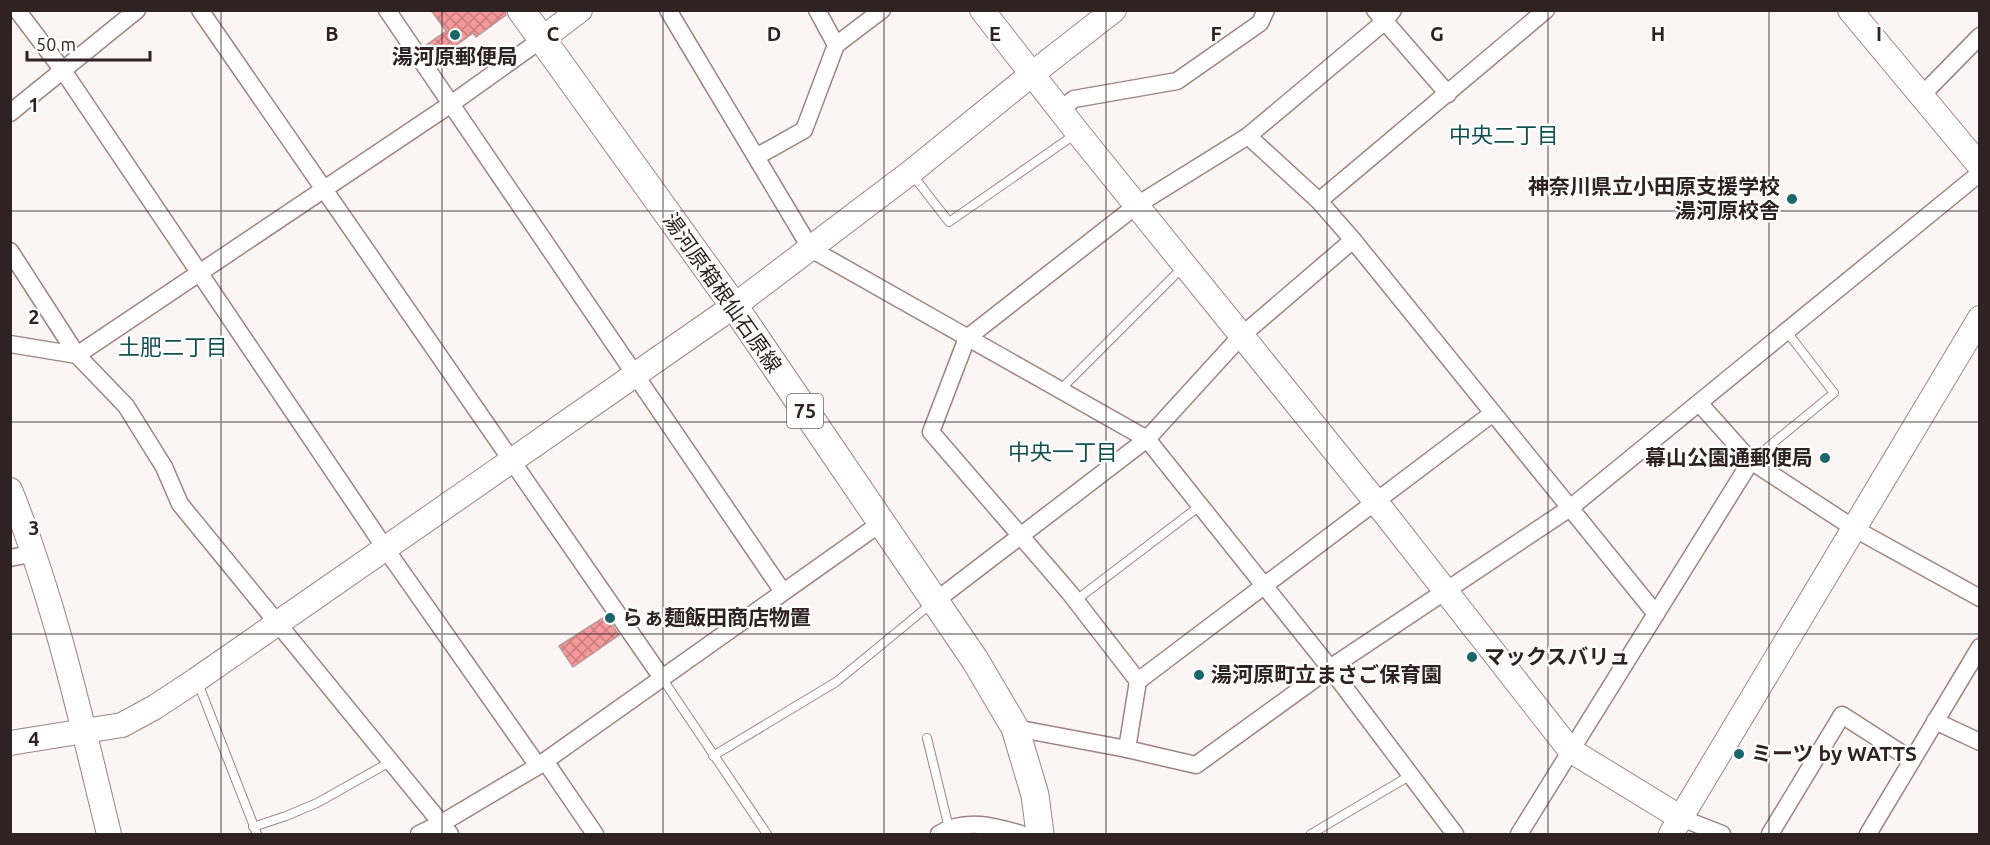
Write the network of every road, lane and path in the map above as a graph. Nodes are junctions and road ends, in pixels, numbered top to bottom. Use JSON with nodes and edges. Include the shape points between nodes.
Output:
{"nodes":[{"id":1,"x":17,"y":10,"type":"edge"},
{"id":2,"x":137,"y":10,"type":"edge"},
{"id":3,"x":200,"y":10,"type":"edge"},
{"id":4,"x":387,"y":10,"type":"edge"},
{"id":5,"x":521,"y":10,"type":"edge"},
{"id":6,"x":580,"y":10,"type":"edge"},
{"id":7,"x":668,"y":10,"type":"edge"},
{"id":8,"x":817,"y":10,"type":"edge"},
{"id":9,"x":882,"y":10,"type":"edge"},
{"id":10,"x":982,"y":10,"type":"edge"},
{"id":11,"x":1114,"y":10,"type":"edge"},
{"id":12,"x":1266,"y":10,"type":"edge"},
{"id":13,"x":1546,"y":10,"type":"edge"},
{"id":14,"x":1850,"y":10,"type":"edge"},
{"id":15,"x":1384,"y":14,"type":"edge"},
{"id":16,"x":1980,"y":36,"type":"edge"},
{"id":17,"x":542,"y":39,"type":"junction"},
{"id":18,"x":836,"y":45,"type":"junction"},
{"id":19,"x":64,"y":72,"type":"junction"},
{"id":20,"x":1032,"y":74,"type":"junction"},
{"id":21,"x":1448,"y":94,"type":"junction"},
{"id":22,"x":1921,"y":96,"type":"junction"},
{"id":23,"x":451,"y":104,"type":"junction"},
{"id":24,"x":1060,"y":110,"type":"junction"},
{"id":25,"x":10,"y":113,"type":"edge"},
{"id":26,"x":1078,"y":133,"type":"junction"},
{"id":27,"x":1248,"y":136,"type":"junction"},
{"id":28,"x":756,"y":157,"type":"junction"},
{"id":29,"x":1980,"y":166,"type":"edge"},
{"id":30,"x":911,"y":172,"type":"junction"},
{"id":31,"x":1980,"y":173,"type":"edge"},
{"id":32,"x":323,"y":190,"type":"junction"},
{"id":33,"x":1319,"y":201,"type":"junction"},
{"id":34,"x":1137,"y":205,"type":"junction"},
{"id":35,"x":1353,"y":240,"type":"junction"},
{"id":36,"x":812,"y":249,"type":"junction"},
{"id":37,"x":10,"y":251,"type":"edge"},
{"id":38,"x":1185,"y":266,"type":"junction"},
{"id":39,"x":199,"y":273,"type":"junction"},
{"id":40,"x":734,"y":306,"type":"junction"},
{"id":41,"x":1980,"y":318,"type":"edge"},
{"id":42,"x":1787,"y":332,"type":"junction"},
{"id":43,"x":1241,"y":336,"type":"junction"},
{"id":44,"x":967,"y":338,"type":"junction"},
{"id":45,"x":10,"y":344,"type":"edge"},
{"id":46,"x":77,"y":355,"type":"junction"},
{"id":47,"x":636,"y":376,"type":"junction"},
{"id":48,"x":1061,"y":389,"type":"junction"},
{"id":49,"x":1700,"y":404,"type":"junction"},
{"id":50,"x":1493,"y":413,"type":"junction"},
{"id":51,"x":1147,"y":439,"type":"junction"},
{"id":52,"x":511,"y":461,"type":"junction"},
{"id":53,"x":1751,"y":462,"type":"junction"},
{"id":54,"x":10,"y":490,"type":"edge"},
{"id":55,"x":1376,"y":502,"type":"junction"},
{"id":56,"x":1201,"y":505,"type":"junction"},
{"id":57,"x":1570,"y":508,"type":"junction"},
{"id":58,"x":881,"y":523,"type":"junction"},
{"id":59,"x":1855,"y":529,"type":"junction"},
{"id":60,"x":1020,"y":537,"type":"junction"},
{"id":61,"x":385,"y":548,"type":"junction"},
{"id":62,"x":35,"y":553,"type":"junction"},
{"id":63,"x":10,"y":558,"type":"edge"},
{"id":64,"x":1265,"y":587,"type":"junction"},
{"id":65,"x":783,"y":592,"type":"junction"},
{"id":66,"x":1446,"y":592,"type":"junction"},
{"id":67,"x":1980,"y":598,"type":"edge"},
{"id":68,"x":1074,"y":601,"type":"junction"},
{"id":69,"x":934,"y":602,"type":"junction"},
{"id":70,"x":1656,"y":614,"type":"junction"},
{"id":71,"x":277,"y":623,"type":"junction"},
{"id":72,"x":1980,"y":647,"type":"edge"},
{"id":73,"x":1330,"y":668,"type":"junction"},
{"id":74,"x":662,"y":678,"type":"junction"},
{"id":75,"x":196,"y":680,"type":"junction"},
{"id":76,"x":1138,"y":681,"type":"junction"},
{"id":77,"x":1935,"y":721,"type":"junction"},
{"id":78,"x":1015,"y":728,"type":"junction"},
{"id":79,"x":83,"y":730,"type":"junction"},
{"id":80,"x":927,"y":738,"type":"dead end"},
{"id":81,"x":10,"y":742,"type":"edge"},
{"id":82,"x":1980,"y":742,"type":"edge"},
{"id":83,"x":1127,"y":749,"type":"junction"},
{"id":84,"x":1570,"y":750,"type":"junction"},
{"id":85,"x":714,"y":756,"type":"junction"},
{"id":86,"x":1912,"y":760,"type":"junction"},
{"id":87,"x":390,"y":762,"type":"junction"},
{"id":88,"x":541,"y":764,"type":"junction"},
{"id":89,"x":1411,"y":776,"type":"junction"},
{"id":90,"x":1676,"y":826,"type":"edge"},
{"id":91,"x":446,"y":829,"type":"edge"},
{"id":92,"x":255,"y":831,"type":"edge"},
{"id":93,"x":944,"y":831,"type":"edge"},
{"id":94,"x":1004,"y":832,"type":"edge"},
{"id":95,"x":109,"y":834,"type":"edge"},
{"id":96,"x":419,"y":834,"type":"edge"},
{"id":97,"x":595,"y":834,"type":"edge"},
{"id":98,"x":767,"y":834,"type":"edge"},
{"id":99,"x":1021,"y":834,"type":"edge"},
{"id":100,"x":1040,"y":834,"type":"edge"},
{"id":101,"x":1311,"y":834,"type":"edge"},
{"id":102,"x":1455,"y":834,"type":"edge"},
{"id":103,"x":1519,"y":834,"type":"edge"},
{"id":104,"x":1722,"y":834,"type":"edge"},
{"id":105,"x":1770,"y":834,"type":"edge"},
{"id":106,"x":1868,"y":834,"type":"edge"}],
"edges":[{"from":1,"to":19,"type":"street"},
{"from":2,"to":19,"type":"street"},
{"from":3,"to":32,"type":"street"},
{"from":4,"to":23,"type":"street"},
{"from":5,"to":17,"type":"main road","name":"湯河原箱根仙石原線","number":"75"},
{"from":6,"to":17,"type":"street"},
{"from":7,"to":28,"type":"street"},
{"from":8,"to":18,"type":"street"},
{"from":9,"to":18,"type":"street"},
{"from":10,"to":20,"type":"street"},
{"from":11,"to":20,"type":"street"},
{"from":12,"to":24,"type":"street","via":[[1260,23],[1177,81],[1074,99]]},
{"from":13,"to":21,"type":"street"},
{"from":14,"to":22,"type":"street"},
{"from":15,"to":21,"type":"street"},
{"from":15,"to":27,"type":"street"},
{"from":16,"to":22,"type":"street"},
{"from":17,"to":23,"type":"street"},
{"from":17,"to":40,"type":"main road","name":"湯河原箱根仙石原線","number":"75"},
{"from":18,"to":28,"type":"street","via":[[804,130]]},
{"from":19,"to":25,"type":"street"},
{"from":19,"to":39,"type":"street"},
{"from":20,"to":24,"type":"street"},
{"from":20,"to":30,"type":"street"},
{"from":21,"to":33,"type":"street"},
{"from":22,"to":29,"type":"street"},
{"from":23,"to":32,"type":"street"},
{"from":23,"to":47,"type":"street"},
{"from":24,"to":26,"type":"street"},
{"from":26,"to":30,"type":"lane","via":[[949,222]]},
{"from":26,"to":34,"type":"street"},
{"from":27,"to":33,"type":"street"},
{"from":27,"to":34,"type":"street"},
{"from":28,"to":36,"type":"street"},
{"from":30,"to":36,"type":"street"},
{"from":31,"to":42,"type":"street"},
{"from":32,"to":39,"type":"street"},
{"from":32,"to":52,"type":"street"},
{"from":33,"to":35,"type":"street"},
{"from":34,"to":38,"type":"street"},
{"from":34,"to":44,"type":"street"},
{"from":35,"to":43,"type":"street"},
{"from":35,"to":50,"type":"street"},
{"from":36,"to":40,"type":"street"},
{"from":36,"to":44,"type":"street"},
{"from":37,"to":46,"type":"street"},
{"from":38,"to":43,"type":"street"},
{"from":38,"to":48,"type":"lane"},
{"from":39,"to":46,"type":"street"},
{"from":39,"to":61,"type":"street"},
{"from":40,"to":47,"type":"street"},
{"from":40,"to":58,"type":"main road","name":"湯河原箱根仙石原線","number":"75"},
{"from":41,"to":59,"type":"street"},
{"from":42,"to":49,"type":"street"},
{"from":42,"to":53,"type":"lane","via":[[1834,393]]},
{"from":43,"to":51,"type":"street"},
{"from":43,"to":55,"type":"street"},
{"from":44,"to":48,"type":"street"},
{"from":44,"to":60,"type":"street","via":[[931,432]]},
{"from":45,"to":46,"type":"street"},
{"from":46,"to":71,"type":"street","via":[[126,406],[164,466],[180,504]]},
{"from":47,"to":52,"type":"street"},
{"from":47,"to":65,"type":"street"},
{"from":48,"to":51,"type":"street"},
{"from":49,"to":53,"type":"street"},
{"from":49,"to":57,"type":"street"},
{"from":50,"to":55,"type":"street"},
{"from":50,"to":57,"type":"street"},
{"from":51,"to":56,"type":"street"},
{"from":51,"to":60,"type":"street"},
{"from":52,"to":61,"type":"street"},
{"from":52,"to":74,"type":"street"},
{"from":53,"to":59,"type":"street"},
{"from":53,"to":70,"type":"street"},
{"from":54,"to":62,"type":"street"},
{"from":55,"to":64,"type":"street"},
{"from":55,"to":66,"type":"street"},
{"from":56,"to":64,"type":"street"},
{"from":56,"to":68,"type":"lane"},
{"from":57,"to":66,"type":"street"},
{"from":57,"to":70,"type":"street"},
{"from":58,"to":65,"type":"street"},
{"from":58,"to":69,"type":"main road","name":"湯河原箱根仙石原線","number":"75"},
{"from":59,"to":67,"type":"street"},
{"from":59,"to":90,"type":"street"},
{"from":60,"to":68,"type":"street"},
{"from":60,"to":69,"type":"street"},
{"from":61,"to":71,"type":"street"},
{"from":61,"to":88,"type":"street"},
{"from":62,"to":63,"type":"street"},
{"from":62,"to":79,"type":"street"},
{"from":64,"to":73,"type":"street"},
{"from":64,"to":76,"type":"street"},
{"from":65,"to":74,"type":"street"},
{"from":66,"to":73,"type":"street"},
{"from":66,"to":84,"type":"street"},
{"from":68,"to":76,"type":"street"},
{"from":69,"to":78,"type":"main road","name":"湯河原箱根仙石原線","number":"75","via":[[975,660]]},
{"from":69,"to":85,"type":"lane","via":[[836,681]]},
{"from":70,"to":84,"type":"street"},
{"from":71,"to":75,"type":"street"},
{"from":71,"to":87,"type":"street"},
{"from":72,"to":77,"type":"street"},
{"from":73,"to":83,"type":"street","via":[[1196,765]]},
{"from":73,"to":89,"type":"street"},
{"from":74,"to":85,"type":"lane"},
{"from":74,"to":88,"type":"street"},
{"from":75,"to":79,"type":"street","via":[[122,725]]},
{"from":75,"to":92,"type":"lane"},
{"from":76,"to":83,"type":"street"},
{"from":77,"to":82,"type":"street"},
{"from":77,"to":86,"type":"street"},
{"from":78,"to":83,"type":"street"},
{"from":78,"to":100,"type":"main road","name":"湯河原箱根仙石原線","number":"75","via":[[1035,795]]},
{"from":79,"to":81,"type":"street"},
{"from":79,"to":95,"type":"street"},
{"from":80,"to":93,"type":"lane"},
{"from":84,"to":90,"type":"street"},
{"from":84,"to":103,"type":"street"},
{"from":85,"to":98,"type":"lane"},
{"from":86,"to":105,"type":"street","via":[[1842,715]]},
{"from":86,"to":106,"type":"street"},
{"from":87,"to":91,"type":"street"},
{"from":87,"to":92,"type":"lane","via":[[317,803]]},
{"from":88,"to":91,"type":"street"},
{"from":88,"to":97,"type":"street"},
{"from":89,"to":101,"type":"lane"},
{"from":89,"to":102,"type":"street"},
{"from":90,"to":104,"type":"street"},
{"from":91,"to":96,"type":"street"},
{"from":93,"to":94,"type":"street","via":[[977,824]]},
{"from":94,"to":99,"type":"street"}]}
